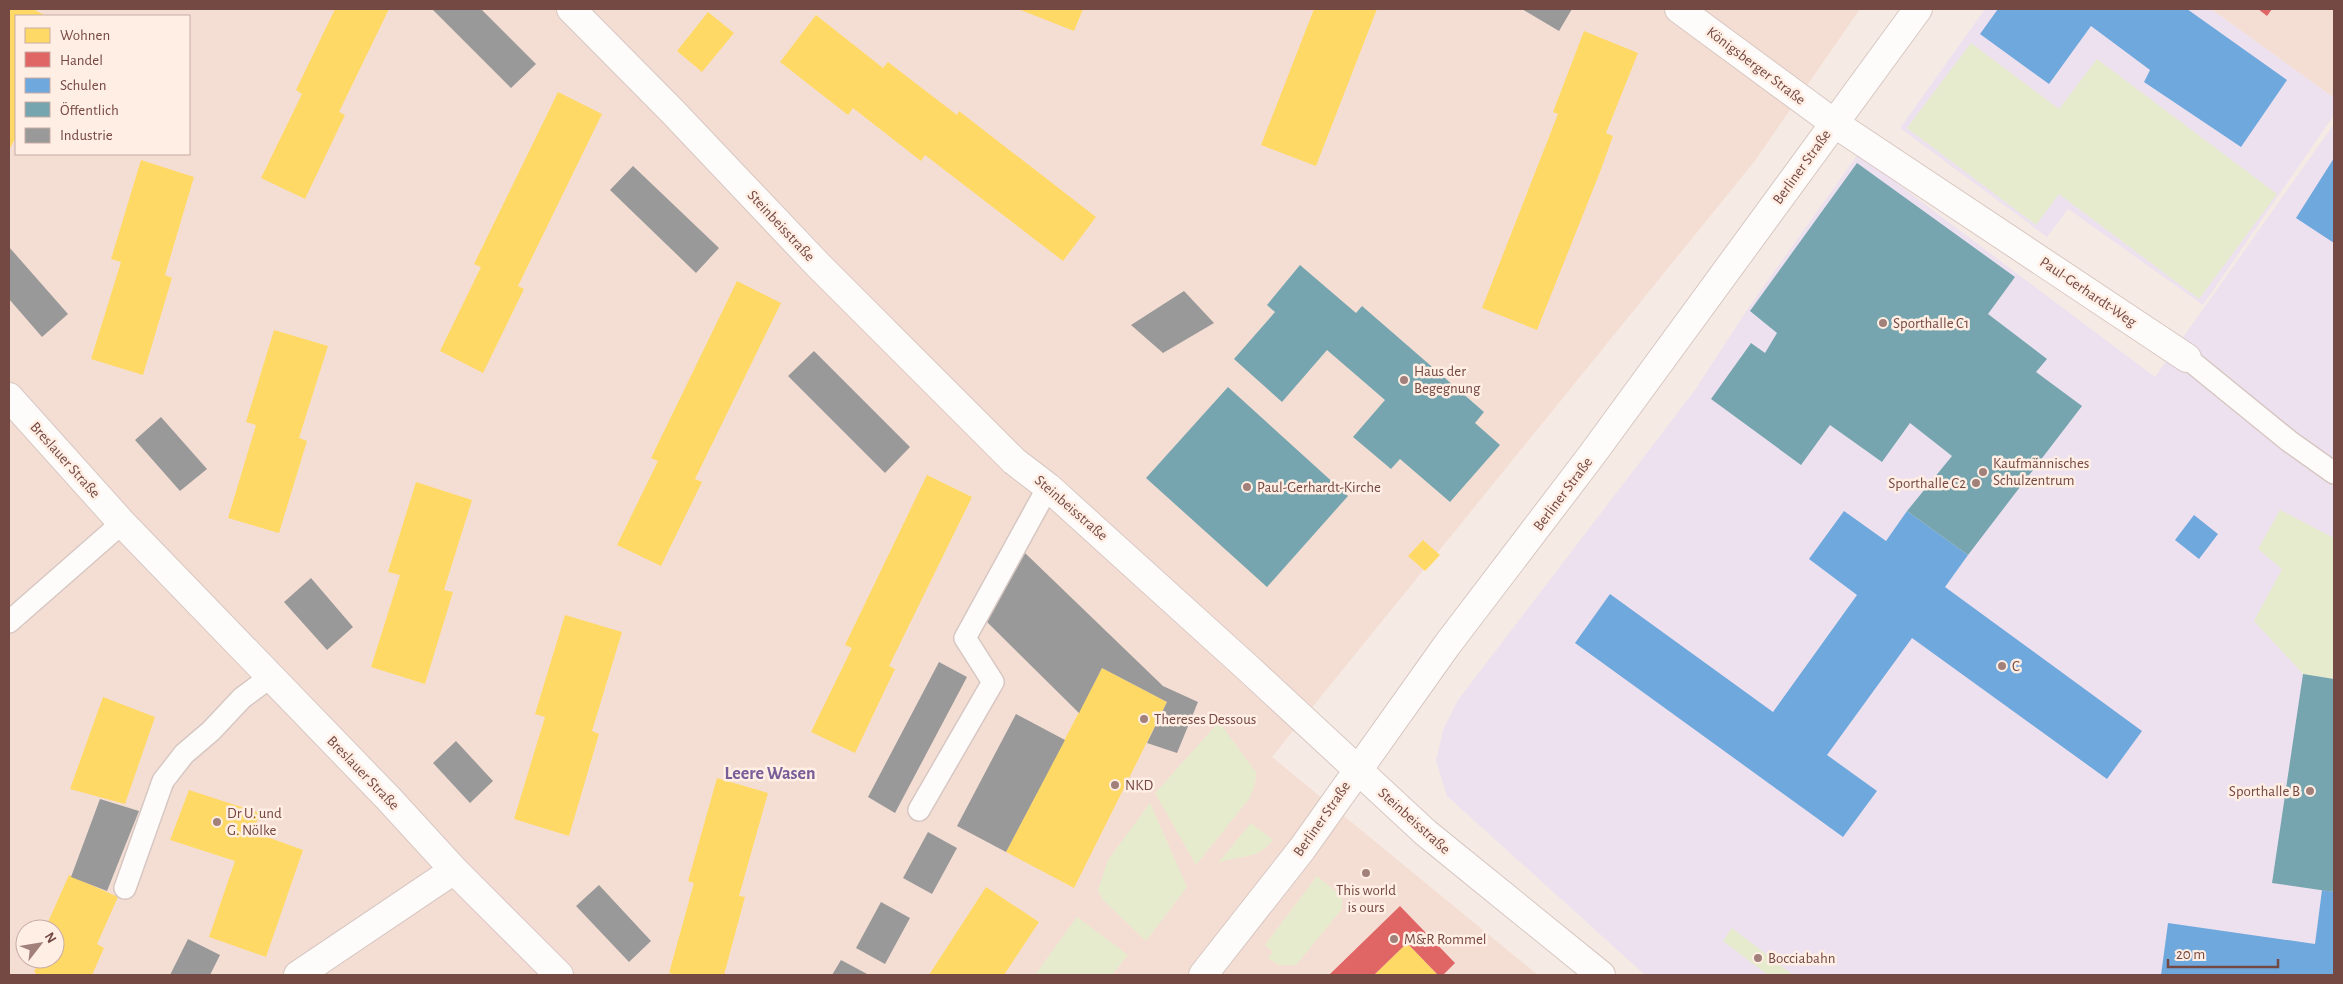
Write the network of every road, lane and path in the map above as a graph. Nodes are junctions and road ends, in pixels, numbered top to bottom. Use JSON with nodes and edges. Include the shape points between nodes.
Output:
{"nodes":[{"id":1,"x":571,"y":9,"type":"edge"},
{"id":2,"x":1679,"y":9,"type":"edge"},
{"id":3,"x":1918,"y":9,"type":"edge"},
{"id":4,"x":1834,"y":123,"type":"junction"},
{"id":5,"x":2187,"y":358,"type":"joint"},
{"id":6,"x":9,"y":397,"type":"edge"},
{"id":7,"x":2334,"y":474,"type":"edge"},
{"id":8,"x":1048,"y":487,"type":"junction"},
{"id":9,"x":122,"y":524,"type":"junction"},
{"id":10,"x":9,"y":622,"type":"edge"},
{"id":11,"x":269,"y":678,"type":"junction"},
{"id":12,"x":1357,"y":769,"type":"junction"},
{"id":13,"x":919,"y":810,"type":"dead end"},
{"id":14,"x":454,"y":870,"type":"junction"},
{"id":15,"x":125,"y":888,"type":"dead end"},
{"id":16,"x":298,"y":975,"type":"edge"},
{"id":17,"x":559,"y":975,"type":"edge"},
{"id":18,"x":1203,"y":975,"type":"edge"},
{"id":19,"x":1601,"y":975,"type":"edge"}],
"edges":[{"from":1,"to":8,"type":"street","name":"Steinbeisstraße","via":[[942,390],[1014,461]]},
{"from":2,"to":4,"type":"street","name":"Königsberger Straße"},
{"from":3,"to":4,"type":"street","name":"Berliner Straße"},
{"from":4,"to":5,"type":"street","name":"Paul-Gerhardt-Weg"},
{"from":4,"to":12,"type":"street","name":"Berliner Straße"},
{"from":5,"to":7,"type":"lane","name":"Paul-Gerhardt-Weg"},
{"from":6,"to":9,"type":"street","name":"Breslauer Straße"},
{"from":8,"to":12,"type":"street","name":"Steinbeisstraße"},
{"from":8,"to":13,"type":"lane","via":[[965,638],[993,682]]},
{"from":9,"to":10,"type":"lane"},
{"from":9,"to":11,"type":"street","name":"Breslauer Straße"},
{"from":11,"to":14,"type":"street","name":"Breslauer Straße"},
{"from":11,"to":15,"type":"lane","via":[[238,701],[184,754],[164,781]]},
{"from":12,"to":18,"type":"street","name":"Berliner Straße","via":[[1302,849]]},
{"from":12,"to":19,"type":"street","name":"Steinbeisstraße","via":[[1426,833]]},
{"from":14,"to":16,"type":"street"},
{"from":14,"to":17,"type":"street","name":"Breslauer Straße"}]}
